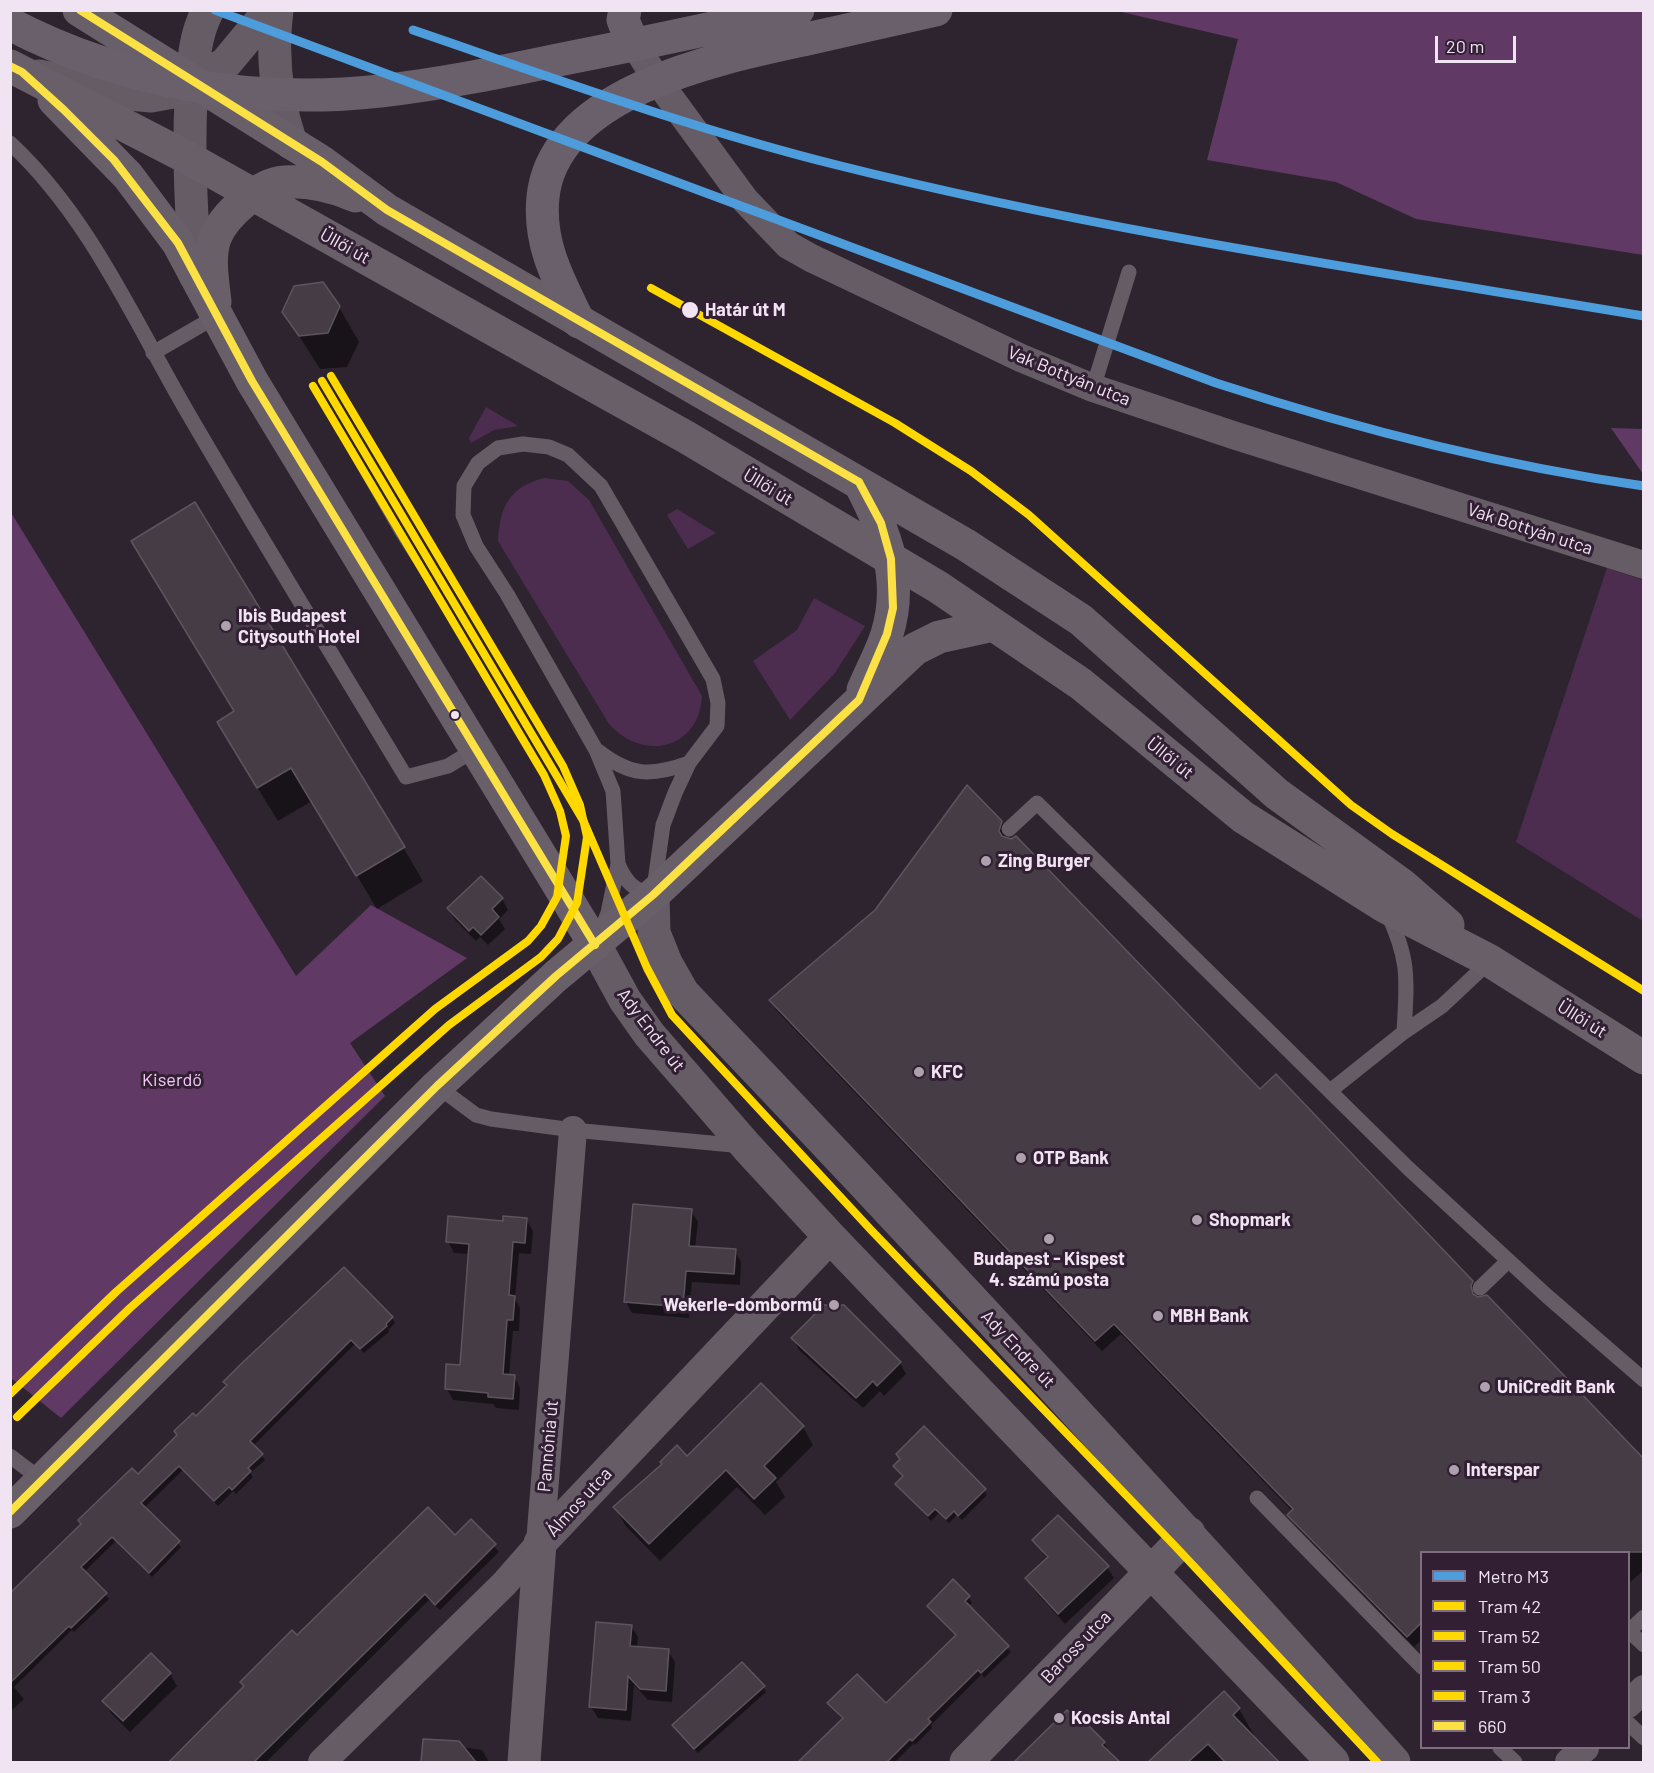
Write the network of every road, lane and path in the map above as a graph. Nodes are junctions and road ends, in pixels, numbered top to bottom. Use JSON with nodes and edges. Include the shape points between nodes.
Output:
{"nodes":[{"id":1,"x":79,"y":10,"type":"edge"},
{"id":2,"x":798,"y":10,"type":"edge"},
{"id":3,"x":936,"y":10,"type":"edge"},
{"id":4,"x":269,"y":16,"type":"edge"},
{"id":5,"x":621,"y":18,"type":"edge"},
{"id":6,"x":10,"y":24,"type":"edge"},
{"id":7,"x":10,"y":33,"type":"edge"},
{"id":8,"x":192,"y":49,"type":"edge"},
{"id":9,"x":16,"y":69,"type":"edge"},
{"id":10,"x":657,"y":80,"type":"junction"},
{"id":11,"x":10,"y":143,"type":"edge"},
{"id":12,"x":291,"y":143,"type":"junction"},
{"id":13,"x":188,"y":159,"type":"junction"},
{"id":14,"x":254,"y":195,"type":"junction"},
{"id":15,"x":387,"y":210,"type":"junction"},
{"id":16,"x":1128,"y":272,"type":"dead end"},
{"id":17,"x":195,"y":275,"type":"junction"},
{"id":18,"x":217,"y":316,"type":"junction"},
{"id":19,"x":579,"y":322,"type":"junction"},
{"id":20,"x":153,"y":353,"type":"junction"},
{"id":21,"x":1093,"y":388,"type":"junction"},
{"id":22,"x":859,"y":482,"type":"junction"},
{"id":23,"x":891,"y":559,"type":"junction"},
{"id":24,"x":1644,"y":566,"type":"edge"},
{"id":25,"x":994,"y":625,"type":"junction"},
{"id":26,"x":859,"y":700,"type":"junction"},
{"id":27,"x":476,"y":749,"type":"junction"},
{"id":28,"x":596,"y":750,"type":"junction"},
{"id":29,"x":689,"y":764,"type":"junction"},
{"id":30,"x":1009,"y":829,"type":"dead end"},
{"id":31,"x":618,"y":864,"type":"junction"},
{"id":32,"x":654,"y":895,"type":"junction"},
{"id":33,"x":1384,"y":906,"type":"junction"},
{"id":34,"x":595,"y":945,"type":"junction"},
{"id":35,"x":1490,"y":961,"type":"junction"},
{"id":36,"x":1404,"y":1032,"type":"junction"},
{"id":37,"x":1644,"y":1058,"type":"edge"},
{"id":38,"x":436,"y":1086,"type":"junction"},
{"id":39,"x":1330,"y":1091,"type":"junction"},
{"id":40,"x":573,"y":1130,"type":"junction"},
{"id":41,"x":747,"y":1147,"type":"junction"},
{"id":42,"x":830,"y":1237,"type":"junction"},
{"id":43,"x":1508,"y":1261,"type":"junction"},
{"id":44,"x":1480,"y":1288,"type":"dead end"},
{"id":45,"x":1644,"y":1380,"type":"edge"},
{"id":46,"x":10,"y":1456,"type":"edge"},
{"id":47,"x":43,"y":1481,"type":"junction"},
{"id":48,"x":1257,"y":1498,"type":"dead end"},
{"id":49,"x":10,"y":1512,"type":"edge"},
{"id":50,"x":1189,"y":1533,"type":"junction"},
{"id":51,"x":540,"y":1543,"type":"junction"},
{"id":52,"x":1151,"y":1570,"type":"junction"},
{"id":53,"x":1644,"y":1617,"type":"edge"},
{"id":54,"x":1630,"y":1630,"type":"edge"},
{"id":55,"x":1630,"y":1632,"type":"edge"},
{"id":56,"x":1644,"y":1645,"type":"edge"},
{"id":57,"x":1420,"y":1665,"type":"edge"},
{"id":58,"x":1644,"y":1689,"type":"edge"},
{"id":59,"x":1630,"y":1703,"type":"edge"},
{"id":60,"x":1630,"y":1724,"type":"edge"},
{"id":61,"x":1644,"y":1738,"type":"edge"},
{"id":62,"x":1501,"y":1749,"type":"edge"},
{"id":63,"x":1584,"y":1749,"type":"edge"},
{"id":64,"x":322,"y":1762,"type":"edge"},
{"id":65,"x":524,"y":1762,"type":"edge"},
{"id":66,"x":966,"y":1762,"type":"edge"},
{"id":67,"x":1334,"y":1762,"type":"edge"},
{"id":68,"x":1394,"y":1762,"type":"edge"},
{"id":69,"x":1516,"y":1762,"type":"edge"},
{"id":70,"x":1569,"y":1762,"type":"edge"}],
"edges":[{"from":1,"to":8,"type":"main road","name":"Üllői út"},
{"from":2,"to":6,"type":"main road","via":[[492,73],[379,91],[306,94],[235,92],[165,81],[84,58]]},
{"from":3,"to":10,"type":"main road","via":[[709,61]]},
{"from":4,"to":8,"type":"street","via":[[225,64]]},
{"from":4,"to":12,"type":"street","via":[[281,110]]},
{"from":5,"to":10,"type":"street","name":"Vak Bottyán utca"},
{"from":7,"to":8,"type":"street","via":[[32,44],[107,60]]},
{"from":8,"to":9,"type":"street","via":[[173,92],[151,96],[109,91]]},
{"from":8,"to":12,"type":"main road","name":"Üllői út"},
{"from":8,"to":13,"type":"street"},
{"from":9,"to":13,"type":"main road","name":"Üllői út"},
{"from":9,"to":17,"type":"main road","via":[[64,110],[128,176],[178,243]]},
{"from":10,"to":19,"type":"main road","via":[[596,114],[561,152],[547,179],[542,223],[549,262]]},
{"from":10,"to":21,"type":"street","name":"Vak Bottyán utca","via":[[745,200],[788,245],[1021,358]]},
{"from":11,"to":20,"type":"lane","via":[[44,179],[93,246]]},
{"from":12,"to":15,"type":"main road","name":"Üllői út"},
{"from":13,"to":14,"type":"main road","name":"Üllői út"},
{"from":13,"to":17,"type":"street"},
{"from":14,"to":15,"type":"main road","via":[[281,182],[318,184],[343,190]]},
{"from":14,"to":18,"type":"main road","via":[[238,206],[215,238],[212,270]]},
{"from":14,"to":23,"type":"main road","name":"Üllői út","via":[[676,431]]},
{"from":15,"to":19,"type":"main road","name":"Üllői út"},
{"from":16,"to":21,"type":"lane"},
{"from":17,"to":18,"type":"main road"},
{"from":18,"to":20,"type":"lane"},
{"from":18,"to":27,"type":"main road","via":[[252,381]]},
{"from":19,"to":22,"type":"main road","name":"Üllői út"},
{"from":20,"to":27,"type":"lane","via":[[406,777],[448,766]]},
{"from":21,"to":24,"type":"street","name":"Vak Bottyán utca"},
{"from":22,"to":23,"type":"main road","via":[[881,523]]},
{"from":22,"to":35,"type":"main road","name":"Üllői út","via":[[975,550],[1081,620],[1277,794],[1401,884]]},
{"from":23,"to":25,"type":"main road","name":"Üllői út"},
{"from":23,"to":26,"type":"main road","via":[[893,608],[887,634]]},
{"from":25,"to":26,"type":"main road","via":[[939,637],[915,649]]},
{"from":25,"to":33,"type":"main road","name":"Üllői út","via":[[1081,684],[1243,817]]},
{"from":26,"to":32,"type":"main road"},
{"from":27,"to":34,"type":"main road"},
{"from":28,"to":29,"type":"lane","via":[[617,766],[638,773],[665,772]]},
{"from":28,"to":29,"type":"lane","via":[[476,546],[463,515],[464,486],[478,463],[498,448],[523,444],[549,447],[587,469],[601,486],[713,679],[717,726]]},
{"from":28,"to":31,"type":"lane","via":[[613,791]]},
{"from":29,"to":32,"type":"lane","via":[[663,825]]},
{"from":30,"to":39,"type":"lane","via":[[1037,803]]},
{"from":31,"to":32,"type":"lane","via":[[625,880],[638,891]]},
{"from":31,"to":34,"type":"lane","via":[[608,913]]},
{"from":32,"to":34,"type":"main road"},
{"from":32,"to":50,"type":"street","name":"Ady Endre út","via":[[654,933],[683,993]]},
{"from":33,"to":35,"type":"main road","name":"Üllői út"},
{"from":33,"to":36,"type":"lane","via":[[1401,941],[1407,969]]},
{"from":34,"to":38,"type":"main road"},
{"from":34,"to":41,"type":"street","name":"Ady Endre út","via":[[649,1034]]},
{"from":35,"to":36,"type":"lane","via":[[1442,1006]]},
{"from":35,"to":37,"type":"main road","name":"Üllői út"},
{"from":36,"to":39,"type":"lane"},
{"from":38,"to":40,"type":"lane","via":[[476,1115]]},
{"from":38,"to":47,"type":"main road"},
{"from":39,"to":43,"type":"lane"},
{"from":40,"to":41,"type":"lane"},
{"from":40,"to":51,"type":"street","name":"Pannónia út"},
{"from":41,"to":42,"type":"street","name":"Ady Endre út"},
{"from":42,"to":51,"type":"street","name":"Álmos utca"},
{"from":42,"to":52,"type":"street","name":"Ady Endre út"},
{"from":43,"to":44,"type":"lane"},
{"from":43,"to":45,"type":"lane"},
{"from":46,"to":47,"type":"lane"},
{"from":47,"to":49,"type":"main road"},
{"from":48,"to":57,"type":"lane"},
{"from":50,"to":52,"type":"street","name":"Baross utca"},
{"from":50,"to":68,"type":"street","name":"Ady Endre út"},
{"from":51,"to":64,"type":"street","name":"Álmos utca","via":[[504,1584]]},
{"from":51,"to":65,"type":"street","name":"Pannónia út"},
{"from":52,"to":66,"type":"street","name":"Baross utca"},
{"from":52,"to":67,"type":"street","name":"Ady Endre út"},
{"from":53,"to":54,"type":"lane"},
{"from":55,"to":56,"type":"lane"},
{"from":58,"to":59,"type":"street"},
{"from":60,"to":61,"type":"lane"},
{"from":62,"to":69,"type":"lane"},
{"from":63,"to":70,"type":"street"}]}
